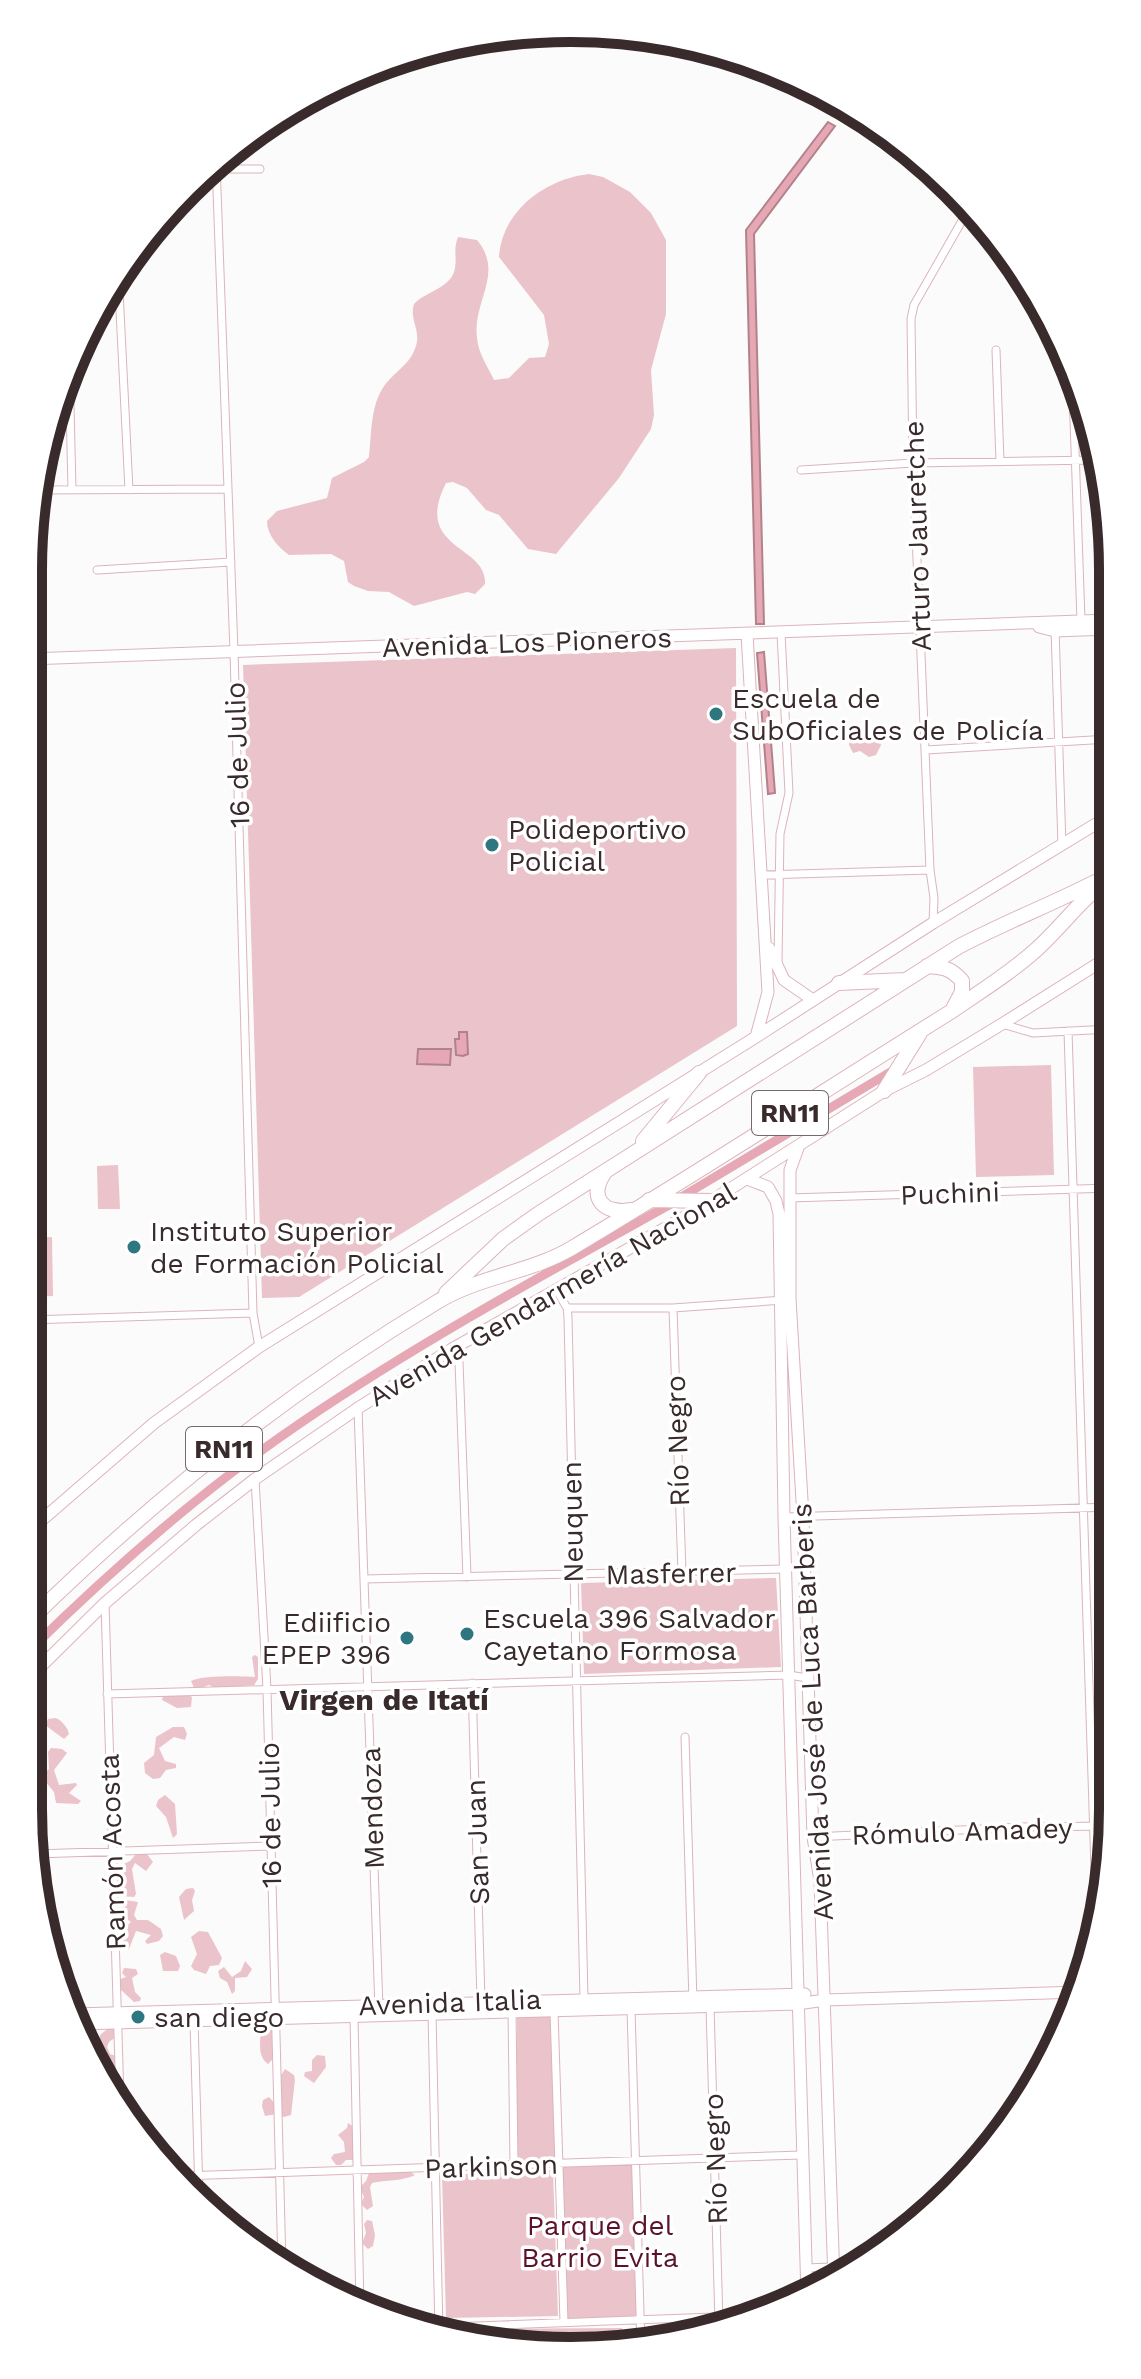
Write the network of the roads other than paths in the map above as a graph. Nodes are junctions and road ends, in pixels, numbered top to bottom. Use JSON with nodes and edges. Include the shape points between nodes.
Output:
{"nodes":[{"id":1,"x":229,"y":168,"type":"edge"},
{"id":2,"x":260,"y":169,"type":"dead end"},
{"id":3,"x":215,"y":180,"type":"edge"},
{"id":4,"x":964,"y":218,"type":"edge"},
{"id":5,"x":119,"y":296,"type":"edge"},
{"id":6,"x":996,"y":350,"type":"dead end"},
{"id":7,"x":70,"y":401,"type":"edge"},
{"id":8,"x":1074,"y":411,"type":"edge"},
{"id":9,"x":1077,"y":461,"type":"junction"},
{"id":10,"x":1087,"y":461,"type":"edge"},
{"id":11,"x":1000,"y":462,"type":"junction"},
{"id":12,"x":913,"y":463,"type":"junction"},
{"id":13,"x":801,"y":470,"type":"dead end"},
{"id":14,"x":72,"y":489,"type":"junction"},
{"id":15,"x":228,"y":489,"type":"junction"},
{"id":16,"x":49,"y":490,"type":"edge"},
{"id":17,"x":129,"y":490,"type":"junction"},
{"id":18,"x":231,"y":562,"type":"junction"},
{"id":19,"x":97,"y":570,"type":"dead end"},
{"id":20,"x":1081,"y":620,"type":"junction"},
{"id":21,"x":1099,"y":620,"type":"edge"},
{"id":22,"x":1054,"y":626,"type":"junction"},
{"id":23,"x":921,"y":628,"type":"junction"},
{"id":24,"x":1099,"y":628,"type":"edge"},
{"id":25,"x":781,"y":633,"type":"junction"},
{"id":26,"x":747,"y":634,"type":"junction"},
{"id":27,"x":234,"y":652,"type":"junction"},
{"id":28,"x":42,"y":659,"type":"edge"},
{"id":29,"x":1099,"y":740,"type":"edge"},
{"id":30,"x":1058,"y":743,"type":"junction"},
{"id":31,"x":926,"y":750,"type":"junction"},
{"id":32,"x":1099,"y":822,"type":"edge"},
{"id":33,"x":1062,"y":846,"type":"junction"},
{"id":34,"x":930,"y":870,"type":"junction"},
{"id":35,"x":761,"y":875,"type":"junction"},
{"id":36,"x":780,"y":875,"type":"junction"},
{"id":37,"x":1099,"y":881,"type":"edge"},
{"id":38,"x":1099,"y":886,"type":"edge"},
{"id":39,"x":933,"y":923,"type":"junction"},
{"id":40,"x":765,"y":941,"type":"junction"},
{"id":41,"x":1099,"y":963,"type":"edge"},
{"id":42,"x":927,"y":966,"type":"junction"},
{"id":43,"x":778,"y":968,"type":"junction"},
{"id":44,"x":906,"y":980,"type":"junction"},
{"id":45,"x":839,"y":983,"type":"junction"},
{"id":46,"x":813,"y":1000,"type":"junction"},
{"id":47,"x":952,"y":1011,"type":"junction"},
{"id":48,"x":1002,"y":1024,"type":"junction"},
{"id":49,"x":922,"y":1030,"type":"junction"},
{"id":50,"x":1099,"y":1030,"type":"edge"},
{"id":51,"x":1068,"y":1031,"type":"junction"},
{"id":52,"x":756,"y":1037,"type":"junction"},
{"id":53,"x":699,"y":1073,"type":"junction"},
{"id":54,"x":884,"y":1091,"type":"junction"},
{"id":55,"x":798,"y":1146,"type":"junction"},
{"id":56,"x":634,"y":1152,"type":"junction"},
{"id":57,"x":607,"y":1169,"type":"junction"},
{"id":58,"x":747,"y":1179,"type":"junction"},
{"id":59,"x":1099,"y":1188,"type":"edge"},
{"id":60,"x":1073,"y":1189,"type":"junction"},
{"id":61,"x":789,"y":1198,"type":"junction"},
{"id":62,"x":649,"y":1200,"type":"junction"},
{"id":63,"x":710,"y":1201,"type":"junction"},
{"id":64,"x":633,"y":1210,"type":"junction"},
{"id":65,"x":556,"y":1289,"type":"junction"},
{"id":66,"x":439,"y":1300,"type":"junction"},
{"id":67,"x":784,"y":1300,"type":"junction"},
{"id":68,"x":567,"y":1308,"type":"junction"},
{"id":69,"x":673,"y":1308,"type":"junction"},
{"id":70,"x":253,"y":1313,"type":"junction"},
{"id":71,"x":42,"y":1320,"type":"edge"},
{"id":72,"x":259,"y":1347,"type":"junction"},
{"id":73,"x":452,"y":1349,"type":"junction"},
{"id":74,"x":358,"y":1408,"type":"junction"},
{"id":75,"x":255,"y":1479,"type":"junction"},
{"id":76,"x":1099,"y":1507,"type":"edge"},
{"id":77,"x":1084,"y":1508,"type":"junction"},
{"id":78,"x":784,"y":1517,"type":"junction"},
{"id":79,"x":803,"y":1517,"type":"junction"},
{"id":80,"x":42,"y":1520,"type":"edge"},
{"id":81,"x":785,"y":1569,"type":"junction"},
{"id":82,"x":682,"y":1573,"type":"junction"},
{"id":83,"x":574,"y":1575,"type":"junction"},
{"id":84,"x":467,"y":1577,"type":"junction"},
{"id":85,"x":365,"y":1579,"type":"junction"},
{"id":86,"x":105,"y":1603,"type":"junction"},
{"id":87,"x":42,"y":1609,"type":"edge"},
{"id":88,"x":42,"y":1665,"type":"edge"},
{"id":89,"x":789,"y":1675,"type":"junction"},
{"id":90,"x":807,"y":1678,"type":"junction"},
{"id":91,"x":575,"y":1681,"type":"junction"},
{"id":92,"x":472,"y":1683,"type":"junction"},
{"id":93,"x":368,"y":1686,"type":"junction"},
{"id":94,"x":267,"y":1689,"type":"junction"},
{"id":95,"x":107,"y":1694,"type":"junction"},
{"id":96,"x":685,"y":1737,"type":"dead end"},
{"id":97,"x":1094,"y":1827,"type":"junction"},
{"id":98,"x":1098,"y":1827,"type":"edge"},
{"id":99,"x":813,"y":1837,"type":"junction"},
{"id":100,"x":271,"y":1846,"type":"junction"},
{"id":101,"x":112,"y":1852,"type":"junction"},
{"id":102,"x":44,"y":1854,"type":"edge"},
{"id":103,"x":1095,"y":1867,"type":"edge"},
{"id":104,"x":1066,"y":1992,"type":"edge"},
{"id":105,"x":584,"y":1998,"type":"junction"},
{"id":106,"x":798,"y":1998,"type":"junction"},
{"id":107,"x":825,"y":2000,"type":"junction"},
{"id":108,"x":481,"y":2001,"type":"junction"},
{"id":109,"x":694,"y":2001,"type":"junction"},
{"id":110,"x":710,"y":2001,"type":"junction"},
{"id":111,"x":512,"y":2006,"type":"junction"},
{"id":112,"x":631,"y":2009,"type":"junction"},
{"id":113,"x":380,"y":2010,"type":"junction"},
{"id":114,"x":554,"y":2011,"type":"junction"},
{"id":115,"x":275,"y":2013,"type":"junction"},
{"id":116,"x":432,"y":2014,"type":"junction"},
{"id":117,"x":84,"y":2015,"type":"edge"},
{"id":118,"x":354,"y":2017,"type":"junction"},
{"id":119,"x":117,"y":2018,"type":"junction"},
{"id":120,"x":194,"y":2021,"type":"junction"},
{"id":121,"x":88,"y":2023,"type":"edge"},
{"id":122,"x":119,"y":2083,"type":"edge"},
{"id":123,"x":802,"y":2155,"type":"junction"},
{"id":124,"x":715,"y":2158,"type":"junction"},
{"id":125,"x":636,"y":2161,"type":"junction"},
{"id":126,"x":559,"y":2163,"type":"junction"},
{"id":127,"x":514,"y":2165,"type":"junction"},
{"id":128,"x":436,"y":2167,"type":"junction"},
{"id":129,"x":359,"y":2170,"type":"junction"},
{"id":130,"x":281,"y":2173,"type":"junction"},
{"id":131,"x":191,"y":2176,"type":"edge"},
{"id":132,"x":199,"y":2176,"type":"junction"},
{"id":133,"x":199,"y":2184,"type":"edge"},
{"id":134,"x":282,"y":2251,"type":"edge"},
{"id":135,"x":833,"y":2267,"type":"edge"},
{"id":136,"x":834,"y":2267,"type":"edge"},
{"id":137,"x":806,"y":2268,"type":"junction"},
{"id":138,"x":806,"y":2281,"type":"edge"},
{"id":139,"x":360,"y":2293,"type":"edge"},
{"id":140,"x":719,"y":2315,"type":"edge"},
{"id":141,"x":640,"y":2319,"type":"junction"},
{"id":142,"x":438,"y":2320,"type":"edge"},
{"id":143,"x":704,"y":2320,"type":"edge"},
{"id":144,"x":564,"y":2322,"type":"junction"},
{"id":145,"x":473,"y":2328,"type":"edge"},
{"id":146,"x":640,"y":2332,"type":"edge"}],
"edges":[{"from":1,"to":2,"type":"street"},
{"from":3,"to":15,"type":"street","name":"16 de Julio"},
{"from":4,"to":12,"type":"street","name":"Arturo Jauretche","via":[[911,319]]},
{"from":5,"to":17,"type":"street"},
{"from":6,"to":11,"type":"street"},
{"from":7,"to":14,"type":"street"},
{"from":8,"to":9,"type":"street"},
{"from":9,"to":10,"type":"street"},
{"from":9,"to":11,"type":"street"},
{"from":9,"to":20,"type":"street"},
{"from":11,"to":12,"type":"street"},
{"from":12,"to":13,"type":"street"},
{"from":12,"to":23,"type":"street","name":"Arturo Jauretche"},
{"from":14,"to":16,"type":"street"},
{"from":14,"to":17,"type":"street"},
{"from":15,"to":17,"type":"street"},
{"from":15,"to":18,"type":"street","name":"16 de Julio"},
{"from":18,"to":19,"type":"street"},
{"from":18,"to":27,"type":"street","name":"16 de Julio"},
{"from":20,"to":21,"type":"main road","name":"Avenida Los Pioneros"},
{"from":20,"to":22,"type":"main road","name":"Avenida Los Pioneros"},
{"from":22,"to":23,"type":"main road","name":"Avenida Los Pioneros"},
{"from":22,"to":24,"type":"main road","name":"Avenida Los Pioneros"},
{"from":22,"to":30,"type":"street"},
{"from":23,"to":25,"type":"main road","name":"Avenida Los Pioneros"},
{"from":23,"to":31,"type":"street","name":"Arturo Jauretche"},
{"from":25,"to":26,"type":"main road","name":"Avenida Los Pioneros"},
{"from":25,"to":36,"type":"street","via":[[789,793],[780,834]]},
{"from":26,"to":27,"type":"main road","name":"Avenida Los Pioneros"},
{"from":26,"to":35,"type":"main road"},
{"from":27,"to":28,"type":"main road","name":"Avenida Los Pioneros"},
{"from":27,"to":70,"type":"street","name":"16 de Julio"},
{"from":29,"to":30,"type":"street"},
{"from":30,"to":31,"type":"street"},
{"from":30,"to":33,"type":"street"},
{"from":31,"to":34,"type":"street","name":"Arturo Jauretche"},
{"from":32,"to":33,"type":"main road"},
{"from":33,"to":39,"type":"main road"},
{"from":34,"to":36,"type":"street"},
{"from":34,"to":39,"type":"street","name":"Arturo Jauretche"},
{"from":35,"to":36,"type":"street"},
{"from":35,"to":40,"type":"main road"},
{"from":36,"to":43,"type":"street"},
{"from":37,"to":42,"type":"highway","number":"RN11","via":[[996,926]]},
{"from":38,"to":47,"type":"highway","number":"RN11","via":[[1039,947]]},
{"from":39,"to":45,"type":"main road"},
{"from":40,"to":43,"type":"main road"},
{"from":40,"to":52,"type":"main road","via":[[768,992]]},
{"from":41,"to":48,"type":"main road","name":"Avenida Gendarmería Nacional"},
{"from":42,"to":44,"type":"highway","number":"RN11"},
{"from":42,"to":47,"type":"highway","via":[[945,967],[962,981]]},
{"from":43,"to":46,"type":"main road","via":[[784,980]]},
{"from":44,"to":45,"type":"highway"},
{"from":44,"to":56,"type":"highway","number":"RN11"},
{"from":45,"to":46,"type":"main road"},
{"from":46,"to":52,"type":"main road"},
{"from":47,"to":49,"type":"highway","number":"RN11"},
{"from":48,"to":51,"type":"street","via":[[1033,1033]]},
{"from":48,"to":54,"type":"main road","name":"Avenida Gendarmería Nacional"},
{"from":49,"to":54,"type":"highway"},
{"from":49,"to":62,"type":"highway","number":"RN11"},
{"from":50,"to":51,"type":"street"},
{"from":51,"to":60,"type":"street"},
{"from":52,"to":53,"type":"main road"},
{"from":53,"to":56,"type":"highway"},
{"from":53,"to":72,"type":"main road"},
{"from":54,"to":55,"type":"main road","name":"Avenida Gendarmería Nacional"},
{"from":55,"to":58,"type":"main road","name":"Avenida Gendarmería Nacional"},
{"from":55,"to":61,"type":"main road","name":"Avenida José de Luca Barberis"},
{"from":56,"to":57,"type":"highway","number":"RN11"},
{"from":57,"to":64,"type":"highway","via":[[597,1188],[598,1199],[618,1213]]},
{"from":57,"to":66,"type":"highway","number":"RN11","via":[[503,1239]]},
{"from":58,"to":63,"type":"main road","name":"Avenida Gendarmería Nacional"},
{"from":58,"to":67,"type":"main road","name":"Avenida José de Luca Barberis","via":[[768,1187],[776,1201]]},
{"from":59,"to":60,"type":"street","name":"Puchini"},
{"from":60,"to":61,"type":"street","name":"Puchini"},
{"from":60,"to":77,"type":"street"},
{"from":61,"to":67,"type":"main road","name":"Avenida José de Luca Barberis"},
{"from":62,"to":63,"type":"highway"},
{"from":62,"to":64,"type":"highway","number":"RN11"},
{"from":63,"to":65,"type":"main road","name":"Avenida Gendarmería Nacional"},
{"from":64,"to":66,"type":"highway","number":"RN11","via":[[556,1257]]},
{"from":65,"to":68,"type":"street","name":"Neuquen"},
{"from":65,"to":73,"type":"main road","name":"Avenida Gendarmería Nacional"},
{"from":66,"to":87,"type":"highway","number":"RN11","via":[[225,1449]]},
{"from":67,"to":69,"type":"street"},
{"from":67,"to":78,"type":"main road","name":"Avenida José de Luca Barberis"},
{"from":67,"to":79,"type":"main road","name":"Avenida José de Luca Barberis"},
{"from":68,"to":69,"type":"street"},
{"from":68,"to":83,"type":"street","name":"Neuquen"},
{"from":69,"to":82,"type":"street","name":"Río Negro"},
{"from":70,"to":71,"type":"street"},
{"from":70,"to":72,"type":"street","name":"16 de Julio"},
{"from":72,"to":80,"type":"main road","via":[[154,1423]]},
{"from":73,"to":74,"type":"main road","name":"Avenida Gendarmería Nacional"},
{"from":73,"to":84,"type":"street","via":[[459,1362]]},
{"from":74,"to":75,"type":"main road","name":"Avenida Gendarmería Nacional"},
{"from":74,"to":85,"type":"street","name":"Mendoza"},
{"from":75,"to":86,"type":"main road","name":"Avenida Gendarmería Nacional"},
{"from":75,"to":94,"type":"street","name":"16 de Julio"},
{"from":76,"to":77,"type":"street"},
{"from":77,"to":79,"type":"street"},
{"from":77,"to":97,"type":"street"},
{"from":78,"to":79,"type":"street"},
{"from":78,"to":81,"type":"main road","name":"Avenida José de Luca Barberis"},
{"from":79,"to":90,"type":"main road","name":"Avenida José de Luca Barberis"},
{"from":81,"to":82,"type":"street","name":"Masferrer"},
{"from":81,"to":89,"type":"main road","name":"Avenida José de Luca Barberis"},
{"from":82,"to":83,"type":"street","name":"Masferrer"},
{"from":83,"to":84,"type":"street","name":"Masferrer"},
{"from":83,"to":91,"type":"street","name":"Neuquen"},
{"from":84,"to":85,"type":"street","name":"Masferrer"},
{"from":85,"to":93,"type":"street","name":"Mendoza"},
{"from":86,"to":88,"type":"main road","name":"Avenida Gendarmería Nacional"},
{"from":86,"to":95,"type":"street","name":"Ramón Acosta"},
{"from":89,"to":90,"type":"street"},
{"from":89,"to":91,"type":"street"},
{"from":89,"to":106,"type":"main road","name":"Avenida José de Luca Barberis"},
{"from":90,"to":99,"type":"main road","name":"Avenida José de Luca Barberis"},
{"from":91,"to":92,"type":"street"},
{"from":91,"to":105,"type":"street","name":"Neuquen"},
{"from":92,"to":93,"type":"street"},
{"from":92,"to":108,"type":"street","name":"San Juan"},
{"from":93,"to":94,"type":"street"},
{"from":93,"to":113,"type":"street","name":"Mendoza"},
{"from":94,"to":95,"type":"street"},
{"from":94,"to":100,"type":"street","name":"16 de Julio"},
{"from":95,"to":101,"type":"street","name":"Ramón Acosta"},
{"from":96,"to":109,"type":"street"},
{"from":97,"to":98,"type":"street","name":"Rómulo Amadey"},
{"from":97,"to":99,"type":"street","name":"Rómulo Amadey"},
{"from":97,"to":103,"type":"street"},
{"from":99,"to":107,"type":"main road","name":"Avenida José de Luca Barberis"},
{"from":100,"to":101,"type":"street"},
{"from":100,"to":115,"type":"street","name":"16 de Julio"},
{"from":101,"to":102,"type":"street"},
{"from":101,"to":119,"type":"street","name":"Ramón Acosta"},
{"from":104,"to":107,"type":"main road","name":"Avenida Italia"},
{"from":105,"to":109,"type":"main road","name":"Avenida Italia"},
{"from":105,"to":111,"type":"main road","name":"Avenida Italia"},
{"from":106,"to":107,"type":"main road","name":"Avenida Italia"},
{"from":106,"to":110,"type":"main road","name":"Avenida Italia"},
{"from":106,"to":123,"type":"main road","name":"Avenida José de Luca Barberis"},
{"from":107,"to":136,"type":"main road","name":"Avenida José de Luca Barberis"},
{"from":108,"to":111,"type":"main road","name":"Avenida Italia"},
{"from":108,"to":113,"type":"main road","name":"Avenida Italia"},
{"from":109,"to":110,"type":"main road","name":"Avenida Italia"},
{"from":109,"to":112,"type":"main road","name":"Avenida Italia"},
{"from":110,"to":124,"type":"street","name":"Río Negro"},
{"from":111,"to":114,"type":"main road","name":"Avenida Italia"},
{"from":111,"to":116,"type":"main road","name":"Avenida Italia"},
{"from":111,"to":127,"type":"street"},
{"from":112,"to":114,"type":"main road","name":"Avenida Italia"},
{"from":112,"to":125,"type":"street"},
{"from":113,"to":115,"type":"main road","name":"Avenida Italia"},
{"from":113,"to":116,"type":"main road","name":"Avenida Italia"},
{"from":113,"to":118,"type":"main road","name":"Avenida Italia"},
{"from":114,"to":126,"type":"street"},
{"from":115,"to":118,"type":"main road","name":"Avenida Italia"},
{"from":115,"to":119,"type":"main road","name":"Avenida Italia"},
{"from":115,"to":120,"type":"main road","name":"Avenida Italia"},
{"from":115,"to":130,"type":"street","name":"16 de Julio"},
{"from":116,"to":128,"type":"street"},
{"from":117,"to":119,"type":"main road","name":"Avenida Italia"},
{"from":118,"to":129,"type":"street"},
{"from":119,"to":120,"type":"main road","name":"Avenida Italia"},
{"from":119,"to":121,"type":"main road","name":"Avenida Italia"},
{"from":119,"to":122,"type":"street","name":"Ramón Acosta"},
{"from":120,"to":132,"type":"street"},
{"from":123,"to":124,"type":"street","name":"Parkinson"},
{"from":123,"to":137,"type":"main road","name":"Avenida José de Luca Barberis"},
{"from":124,"to":125,"type":"street","name":"Parkinson"},
{"from":124,"to":140,"type":"street","name":"Río Negro"},
{"from":125,"to":126,"type":"street","name":"Parkinson"},
{"from":125,"to":141,"type":"street"},
{"from":126,"to":127,"type":"street","name":"Parkinson"},
{"from":126,"to":144,"type":"street"},
{"from":127,"to":128,"type":"street","name":"Parkinson"},
{"from":128,"to":129,"type":"street","name":"Parkinson"},
{"from":128,"to":142,"type":"street"},
{"from":129,"to":130,"type":"street","name":"Parkinson"},
{"from":129,"to":139,"type":"street"},
{"from":130,"to":132,"type":"street","name":"Parkinson"},
{"from":130,"to":134,"type":"street","name":"16 de Julio"},
{"from":131,"to":132,"type":"street","name":"Parkinson"},
{"from":132,"to":133,"type":"street"},
{"from":135,"to":137,"type":"street"},
{"from":137,"to":138,"type":"main road","name":"Avenida José de Luca Barberis"},
{"from":141,"to":143,"type":"street"},
{"from":141,"to":144,"type":"street"},
{"from":141,"to":146,"type":"street"},
{"from":144,"to":145,"type":"street"}]}
